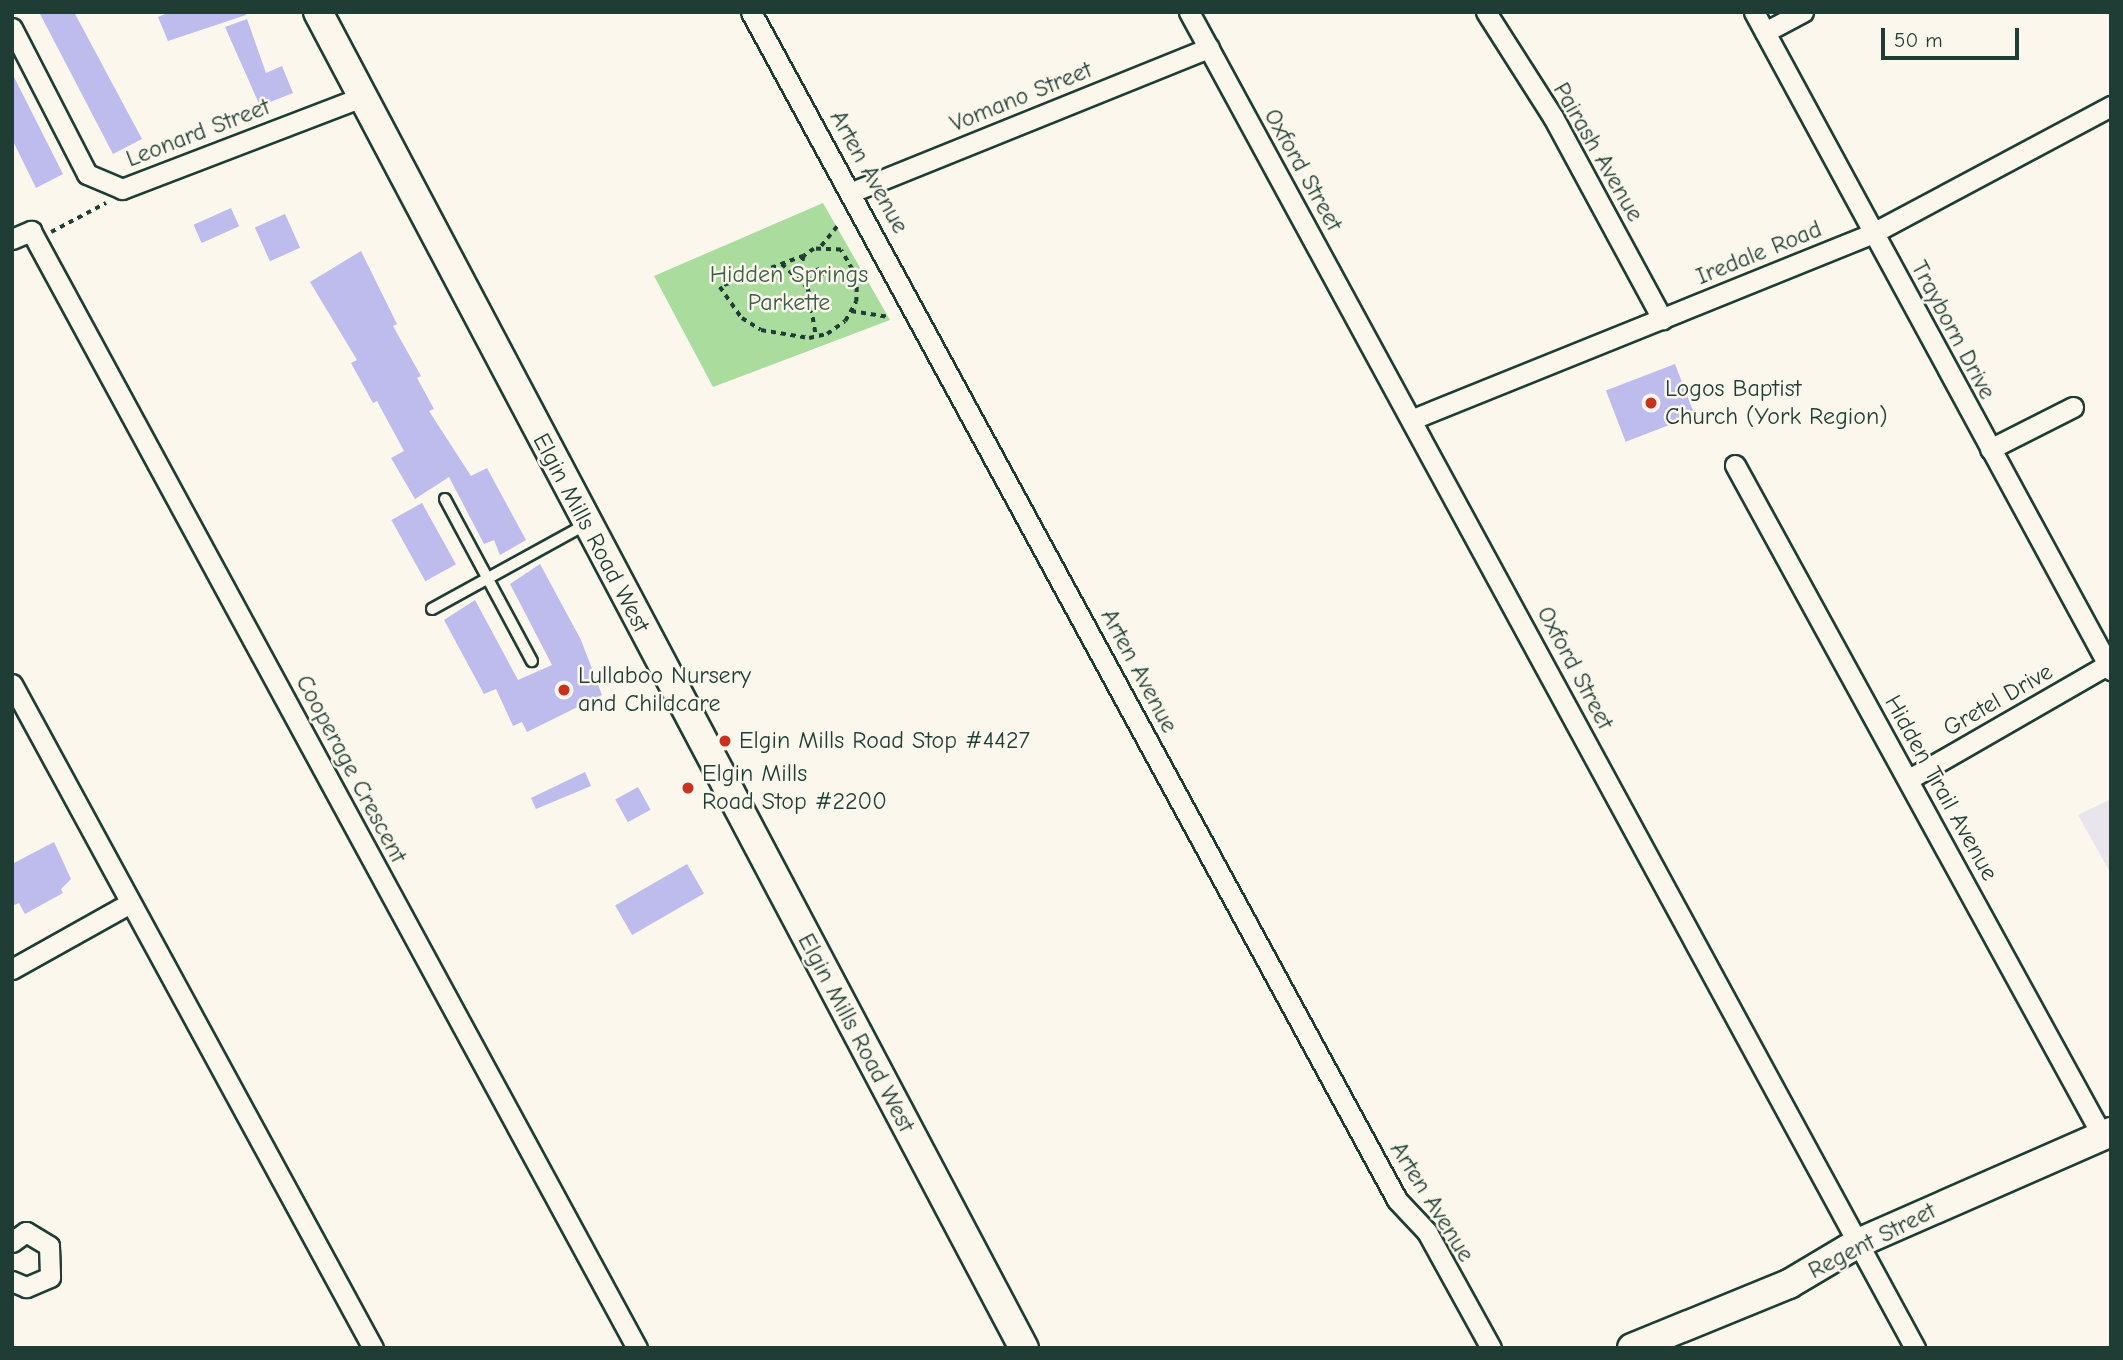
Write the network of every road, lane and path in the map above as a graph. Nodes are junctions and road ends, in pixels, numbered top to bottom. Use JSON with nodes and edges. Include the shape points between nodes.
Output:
{"nodes":[{"id":1,"x":318,"y":12,"type":"edge"},
{"id":2,"x":751,"y":12,"type":"edge"},
{"id":3,"x":1189,"y":12,"type":"edge"},
{"id":4,"x":1486,"y":12,"type":"edge"},
{"id":5,"x":1754,"y":12,"type":"edge"},
{"id":6,"x":1803,"y":12,"type":"edge"},
{"id":7,"x":12,"y":28,"type":"edge"},
{"id":8,"x":1765,"y":32,"type":"junction"},
{"id":9,"x":1209,"y":48,"type":"junction"},
{"id":10,"x":364,"y":96,"type":"junction"},
{"id":11,"x":2111,"y":106,"type":"edge"},
{"id":12,"x":122,"y":189,"type":"junction"},
{"id":13,"x":852,"y":192,"type":"junction"},
{"id":14,"x":839,"y":224,"type":"dead end"},
{"id":15,"x":1873,"y":233,"type":"junction"},
{"id":16,"x":12,"y":239,"type":"edge"},
{"id":17,"x":55,"y":240,"type":"dead end"},
{"id":18,"x":820,"y":248,"type":"junction"},
{"id":19,"x":804,"y":256,"type":"junction"},
{"id":20,"x":782,"y":264,"type":"junction"},
{"id":21,"x":814,"y":272,"type":"dead end"},
{"id":22,"x":851,"y":311,"type":"junction"},
{"id":23,"x":888,"y":317,"type":"dead end"},
{"id":24,"x":1662,"y":319,"type":"junction"},
{"id":25,"x":816,"y":336,"type":"junction"},
{"id":26,"x":2073,"y":407,"type":"dead end"},
{"id":27,"x":1413,"y":419,"type":"junction"},
{"id":28,"x":1990,"y":449,"type":"junction"},
{"id":29,"x":1735,"y":465,"type":"dead end"},
{"id":30,"x":445,"y":499,"type":"dead end"},
{"id":31,"x":586,"y":524,"type":"junction"},
{"id":32,"x":488,"y":578,"type":"junction"},
{"id":33,"x":432,"y":609,"type":"dead end"},
{"id":34,"x":531,"y":662,"type":"dead end"},
{"id":35,"x":2110,"y":666,"type":"edge"},
{"id":36,"x":12,"y":684,"type":"edge"},
{"id":37,"x":1909,"y":779,"type":"junction"},
{"id":38,"x":130,"y":903,"type":"junction"},
{"id":39,"x":12,"y":969,"type":"edge"},
{"id":40,"x":2106,"y":1134,"type":"edge"},
{"id":41,"x":12,"y":1242,"type":"edge"},
{"id":42,"x":1858,"y":1243,"type":"junction"},
{"id":43,"x":12,"y":1281,"type":"edge"},
{"id":44,"x":373,"y":1348,"type":"edge"},
{"id":45,"x":637,"y":1348,"type":"edge"},
{"id":46,"x":1024,"y":1348,"type":"edge"},
{"id":47,"x":1490,"y":1348,"type":"edge"},
{"id":48,"x":1632,"y":1348,"type":"edge"},
{"id":49,"x":1915,"y":1348,"type":"edge"}],
"edges":[{"from":1,"to":10,"type":"main road","name":"Elgin Mills Road West"},
{"from":2,"to":13,"type":"street","name":"Arten Avenue"},
{"from":3,"to":9,"type":"street","name":"Oxford Street"},
{"from":4,"to":24,"type":"street","name":"Pairash Avenue","via":[[1553,117]]},
{"from":5,"to":8,"type":"street","name":"Trayborn Drive"},
{"from":6,"to":8,"type":"street"},
{"from":7,"to":12,"type":"street","name":"Leonard Street","via":[[87,174]]},
{"from":8,"to":15,"type":"street","name":"Trayborn Drive"},
{"from":9,"to":13,"type":"street","name":"Vomano Street"},
{"from":9,"to":27,"type":"street","name":"Oxford Street"},
{"from":10,"to":12,"type":"street","name":"Leonard Street"},
{"from":10,"to":31,"type":"main road","name":"Elgin Mills Road West"},
{"from":11,"to":15,"type":"street","name":"Iredale Road"},
{"from":12,"to":17,"type":"path","via":[[91,214],[51,232]]},
{"from":13,"to":47,"type":"street","name":"Arten Avenue","via":[[1397,1200],[1427,1232]]},
{"from":14,"to":18,"type":"path"},
{"from":15,"to":24,"type":"street","name":"Iredale Road"},
{"from":15,"to":28,"type":"street","name":"Trayborn Drive"},
{"from":16,"to":45,"type":"street","name":"Cooperage Crescent","via":[[32,231]]},
{"from":18,"to":19,"type":"path"},
{"from":18,"to":22,"type":"path","via":[[842,250],[852,262],[857,278]]},
{"from":19,"to":20,"type":"path"},
{"from":19,"to":21,"type":"path","via":[[802,268],[811,282],[823,274],[820,269]]},
{"from":20,"to":25,"type":"path","via":[[808,288]]},
{"from":20,"to":25,"type":"path","via":[[720,287],[742,318],[761,330],[783,337]]},
{"from":22,"to":23,"type":"path"},
{"from":22,"to":25,"type":"path","via":[[845,321]]},
{"from":24,"to":27,"type":"street","name":"Iredale Road"},
{"from":26,"to":28,"type":"street"},
{"from":27,"to":42,"type":"street","name":"Oxford Street"},
{"from":28,"to":35,"type":"street","name":"Trayborn Drive"},
{"from":29,"to":37,"type":"street","name":"Hidden Trail Avenue"},
{"from":30,"to":32,"type":"lane"},
{"from":31,"to":32,"type":"lane"},
{"from":31,"to":46,"type":"main road","name":"Elgin Mills Road West"},
{"from":32,"to":33,"type":"lane"},
{"from":32,"to":34,"type":"lane"},
{"from":35,"to":37,"type":"street","name":"Gretel Drive"},
{"from":36,"to":38,"type":"street"},
{"from":37,"to":40,"type":"street","name":"Hidden Trail Avenue"},
{"from":38,"to":39,"type":"street"},
{"from":38,"to":44,"type":"street"},
{"from":40,"to":42,"type":"main road","name":"Regent Street"},
{"from":41,"to":43,"type":"street","via":[[26,1232],[49,1246],[50,1278],[26,1287]]},
{"from":42,"to":48,"type":"main road","name":"Regent Street","via":[[1789,1283]]},
{"from":42,"to":49,"type":"street","name":"Oxford Street"}]}
